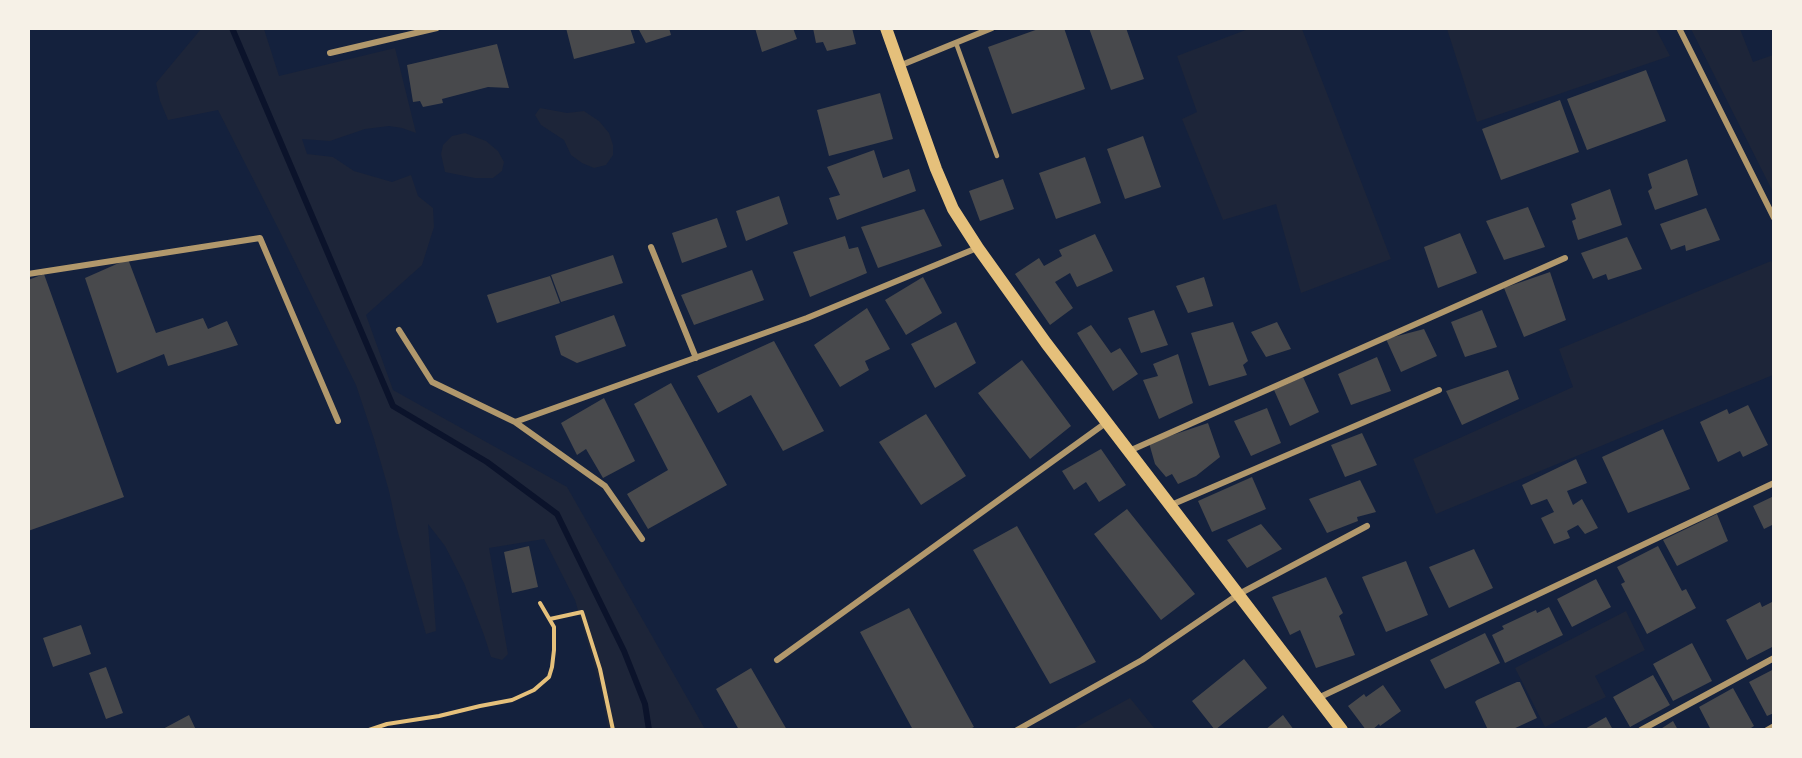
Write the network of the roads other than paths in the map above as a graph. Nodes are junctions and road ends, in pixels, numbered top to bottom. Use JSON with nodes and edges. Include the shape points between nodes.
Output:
{"nodes":[{"id":1,"x":437,"y":28,"type":"edge"},
{"id":2,"x":886,"y":28,"type":"edge"},
{"id":3,"x":992,"y":28,"type":"edge"},
{"id":4,"x":1678,"y":28,"type":"edge"},
{"id":5,"x":956,"y":43,"type":"junction"},
{"id":6,"x":330,"y":53,"type":"dead end"},
{"id":7,"x":899,"y":66,"type":"junction"},
{"id":8,"x":997,"y":156,"type":"dead end"},
{"id":9,"x":1773,"y":218,"type":"edge"},
{"id":10,"x":651,"y":247,"type":"dead end"},
{"id":11,"x":978,"y":248,"type":"junction"},
{"id":12,"x":1565,"y":258,"type":"dead end"},
{"id":13,"x":28,"y":274,"type":"edge"},
{"id":14,"x":399,"y":330,"type":"dead end"},
{"id":15,"x":696,"y":358,"type":"junction"},
{"id":16,"x":1439,"y":390,"type":"dead end"},
{"id":17,"x":338,"y":421,"type":"dead end"},
{"id":18,"x":515,"y":422,"type":"junction"},
{"id":19,"x":1107,"y":422,"type":"junction"},
{"id":20,"x":1129,"y":450,"type":"junction"},
{"id":21,"x":1773,"y":483,"type":"edge"},
{"id":22,"x":1171,"y":505,"type":"junction"},
{"id":23,"x":1367,"y":526,"type":"dead end"},
{"id":24,"x":642,"y":539,"type":"dead end"},
{"id":25,"x":1239,"y":594,"type":"junction"},
{"id":26,"x":1773,"y":658,"type":"edge"},
{"id":27,"x":777,"y":660,"type":"dead end"},
{"id":28,"x":1318,"y":698,"type":"junction"},
{"id":29,"x":1773,"y":726,"type":"edge"},
{"id":30,"x":1017,"y":729,"type":"edge"},
{"id":31,"x":1342,"y":729,"type":"edge"},
{"id":32,"x":1641,"y":729,"type":"edge"},
{"id":33,"x":1767,"y":729,"type":"edge"}],
"edges":[{"from":1,"to":6,"type":"street"},
{"from":2,"to":7,"type":"main road"},
{"from":3,"to":5,"type":"street"},
{"from":4,"to":9,"type":"street"},
{"from":5,"to":7,"type":"street"},
{"from":5,"to":8,"type":"lane"},
{"from":7,"to":11,"type":"main road","via":[[936,169],[953,208]]},
{"from":10,"to":15,"type":"street"},
{"from":11,"to":15,"type":"street","via":[[807,318]]},
{"from":11,"to":19,"type":"main road"},
{"from":12,"to":20,"type":"street"},
{"from":13,"to":17,"type":"street","via":[[260,238]]},
{"from":14,"to":18,"type":"street","via":[[432,382]]},
{"from":15,"to":18,"type":"street"},
{"from":16,"to":22,"type":"street"},
{"from":18,"to":24,"type":"street","via":[[605,486]]},
{"from":19,"to":20,"type":"main road"},
{"from":19,"to":27,"type":"street"},
{"from":20,"to":22,"type":"main road"},
{"from":21,"to":28,"type":"street"},
{"from":22,"to":25,"type":"main road"},
{"from":23,"to":25,"type":"street"},
{"from":25,"to":28,"type":"main road"},
{"from":25,"to":30,"type":"street","via":[[1142,660]]},
{"from":26,"to":32,"type":"street"},
{"from":28,"to":31,"type":"main road"},
{"from":29,"to":33,"type":"street"}]}
